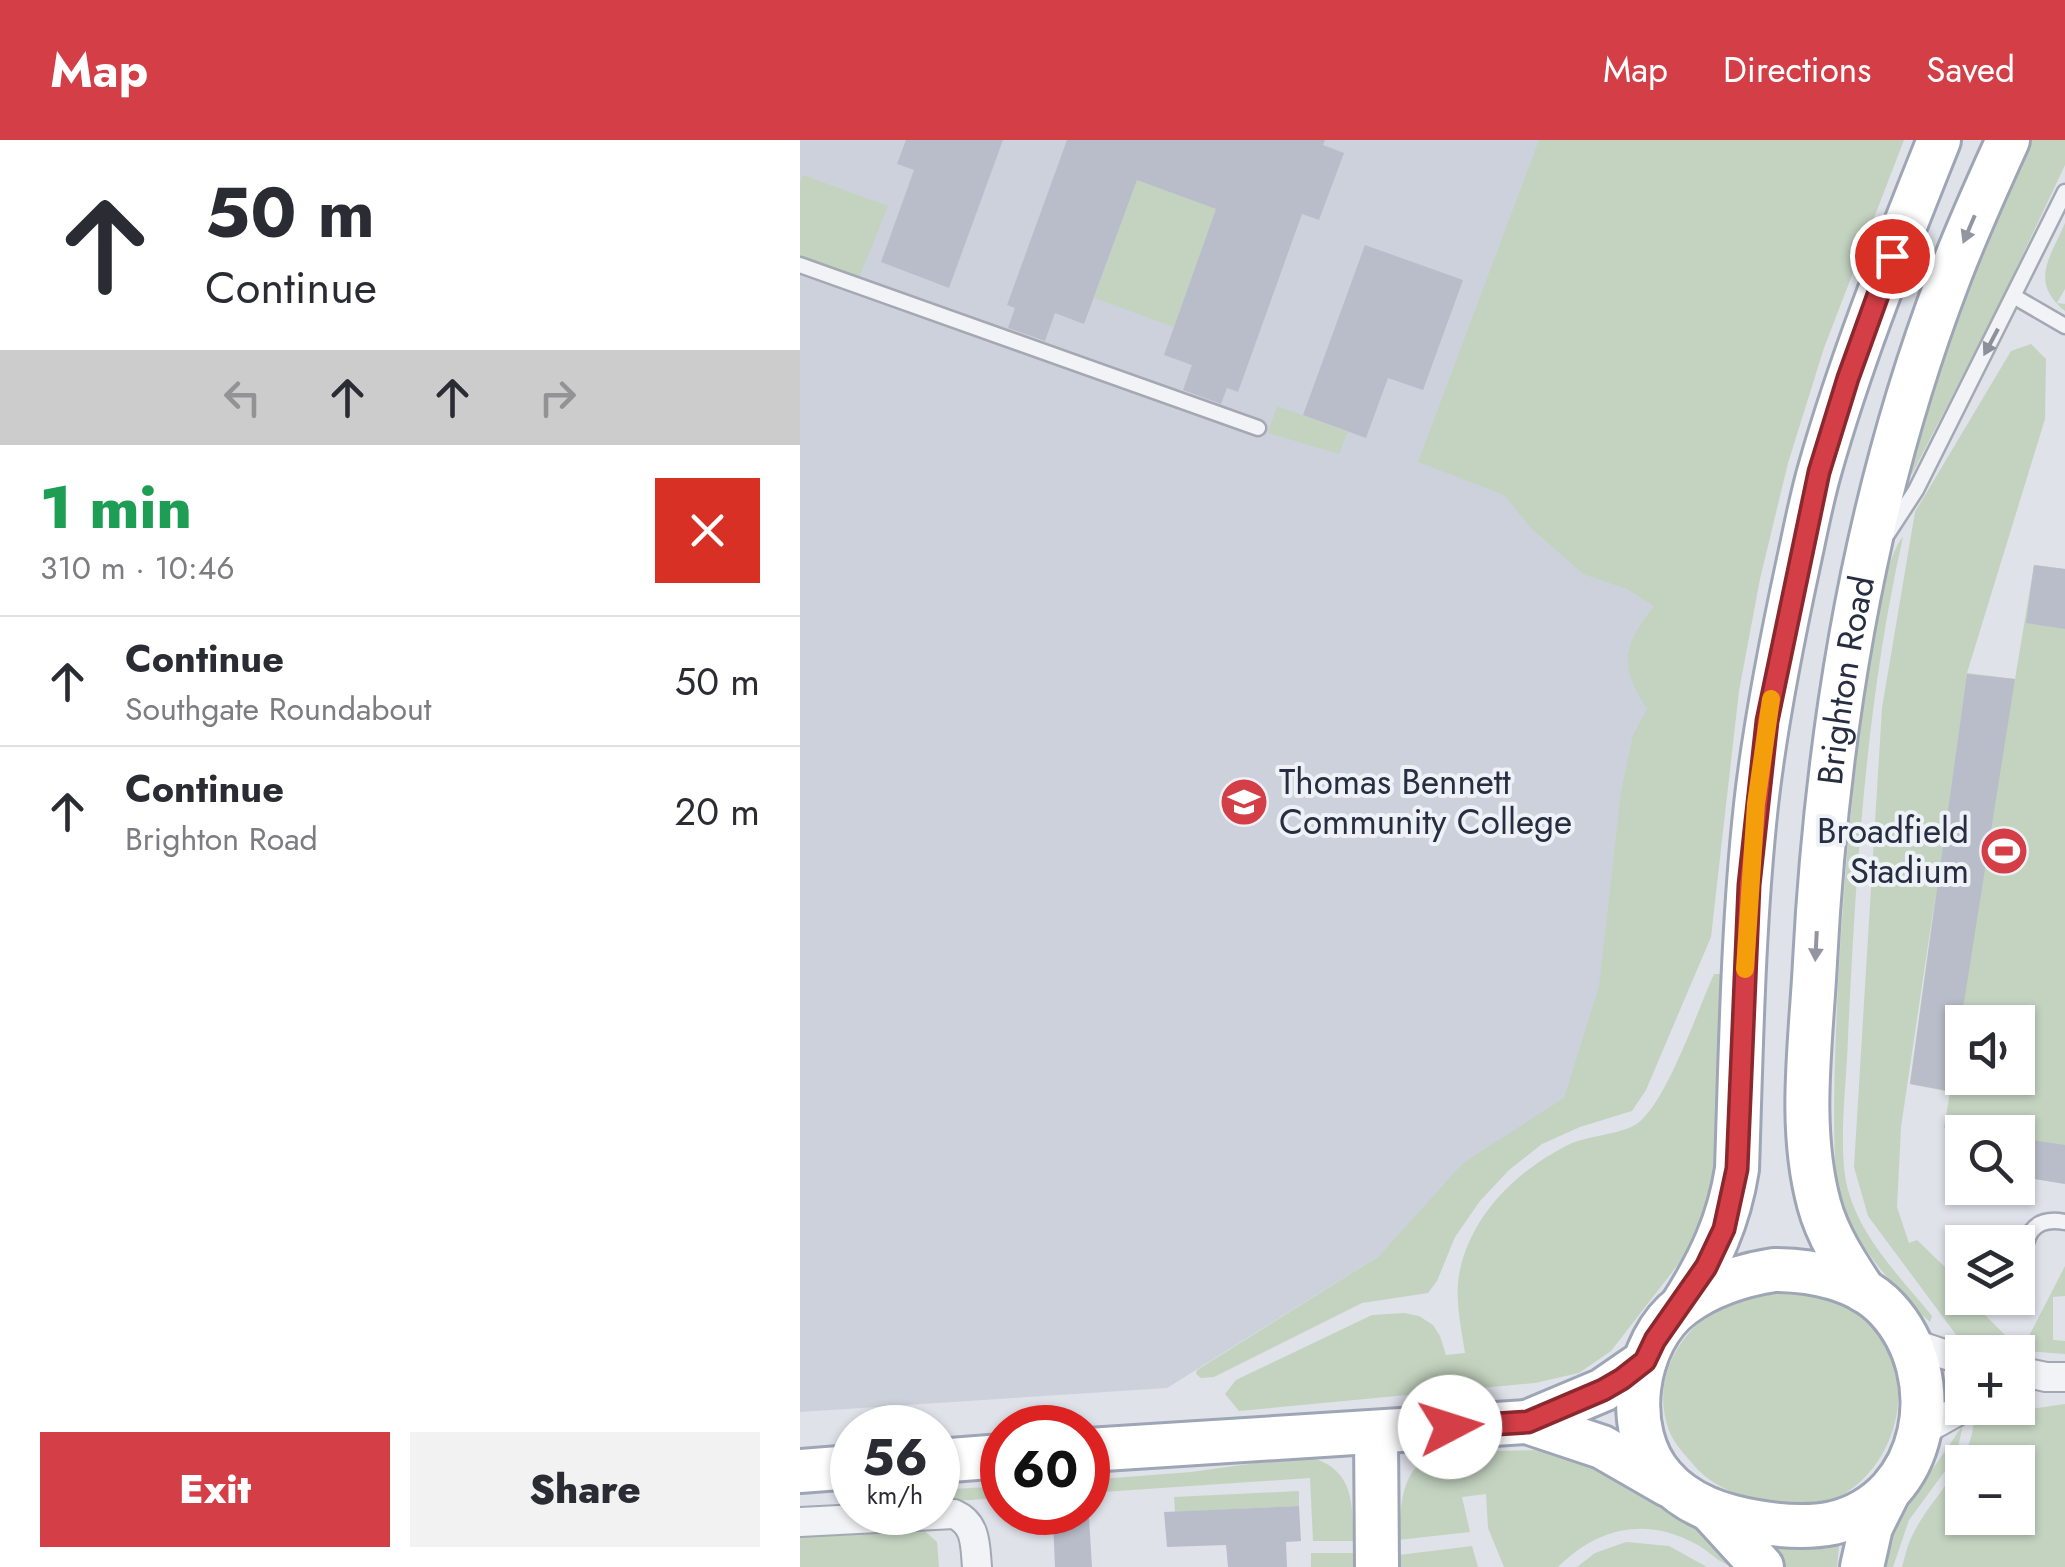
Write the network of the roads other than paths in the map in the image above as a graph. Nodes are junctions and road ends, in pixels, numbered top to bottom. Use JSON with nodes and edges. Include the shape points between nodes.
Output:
{"nodes":[{"id":1,"x":1939,"y":140,"type":"edge"},
{"id":2,"x":2008,"y":140,"type":"edge"},
{"id":3,"x":2065,"y":192,"type":"edge"},
{"id":4,"x":800,"y":265,"type":"edge"},
{"id":5,"x":2015,"y":297,"type":"junction"},
{"id":6,"x":2065,"y":326,"type":"edge"},
{"id":7,"x":1258,"y":428,"type":"dead end"},
{"id":8,"x":1864,"y":572,"type":"junction"},
{"id":9,"x":2065,"y":1222,"type":"edge"},
{"id":10,"x":2035,"y":1225,"type":"edge"},
{"id":11,"x":1864,"y":1291,"type":"junction"},
{"id":12,"x":1682,"y":1306,"type":"junction"},
{"id":13,"x":1911,"y":1343,"type":"junction"},
{"id":14,"x":1945,"y":1354,"type":"edge"},
{"id":15,"x":1645,"y":1361,"type":"junction"},
{"id":16,"x":1945,"y":1419,"type":"edge"},
{"id":17,"x":1528,"y":1422,"type":"junction"},
{"id":18,"x":1922,"y":1432,"type":"junction"},
{"id":19,"x":1376,"y":1434,"type":"junction"},
{"id":20,"x":1110,"y":1449,"type":"edge"},
{"id":21,"x":830,"y":1469,"type":"edge"},
{"id":22,"x":800,"y":1471,"type":"edge"},
{"id":23,"x":1887,"y":1495,"type":"junction"},
{"id":24,"x":1694,"y":1501,"type":"junction"},
{"id":25,"x":800,"y":1522,"type":"edge"},
{"id":26,"x":977,"y":1567,"type":"edge"},
{"id":27,"x":1377,"y":1567,"type":"edge"},
{"id":28,"x":1762,"y":1567,"type":"edge"},
{"id":29,"x":1862,"y":1567,"type":"edge"}],
"edges":[{"from":1,"to":12,"type":"main road","name":"Brighton Road","via":[[1848,378],[1795,578],[1756,804],[1732,1202]]},
{"from":2,"to":8,"type":"main road","name":"Brighton Road","one_way":true,"via":[[1948,281],[1886,474]]},
{"from":3,"to":5,"type":"lane"},
{"from":4,"to":7,"type":"lane"},
{"from":5,"to":6,"type":"lane"},
{"from":5,"to":8,"type":"lane","one_way":true,"via":[[1916,490]]},
{"from":8,"to":11,"type":"main road","name":"Brighton Road","one_way":true,"via":[[1820,861],[1806,1131],[1819,1205]]},
{"from":9,"to":10,"type":"lane"},
{"from":11,"to":12,"type":"main road","via":[[1827,1276],[1774,1270],[1742,1276]]},
{"from":11,"to":13,"type":"main road"},
{"from":12,"to":15,"type":"main road"},
{"from":13,"to":14,"type":"street"},
{"from":13,"to":18,"type":"main road","via":[[1922,1390]]},
{"from":15,"to":17,"type":"main road","via":[[1603,1390]]},
{"from":15,"to":24,"type":"main road","via":[[1638,1394],[1644,1438],[1660,1475]]},
{"from":16,"to":18,"type":"street"},
{"from":17,"to":19,"type":"main road"},
{"from":17,"to":24,"type":"main road","via":[[1602,1446]]},
{"from":18,"to":23,"type":"main road"},
{"from":19,"to":20,"type":"main road"},
{"from":19,"to":27,"type":"main road"},
{"from":21,"to":22,"type":"main road"},
{"from":23,"to":24,"type":"main road","via":[[1857,1515],[1810,1526],[1764,1524]]},
{"from":23,"to":29,"type":"main road"},
{"from":24,"to":28,"type":"main road"},
{"from":25,"to":26,"type":"street","via":[[954,1514],[970,1526]]}]}
